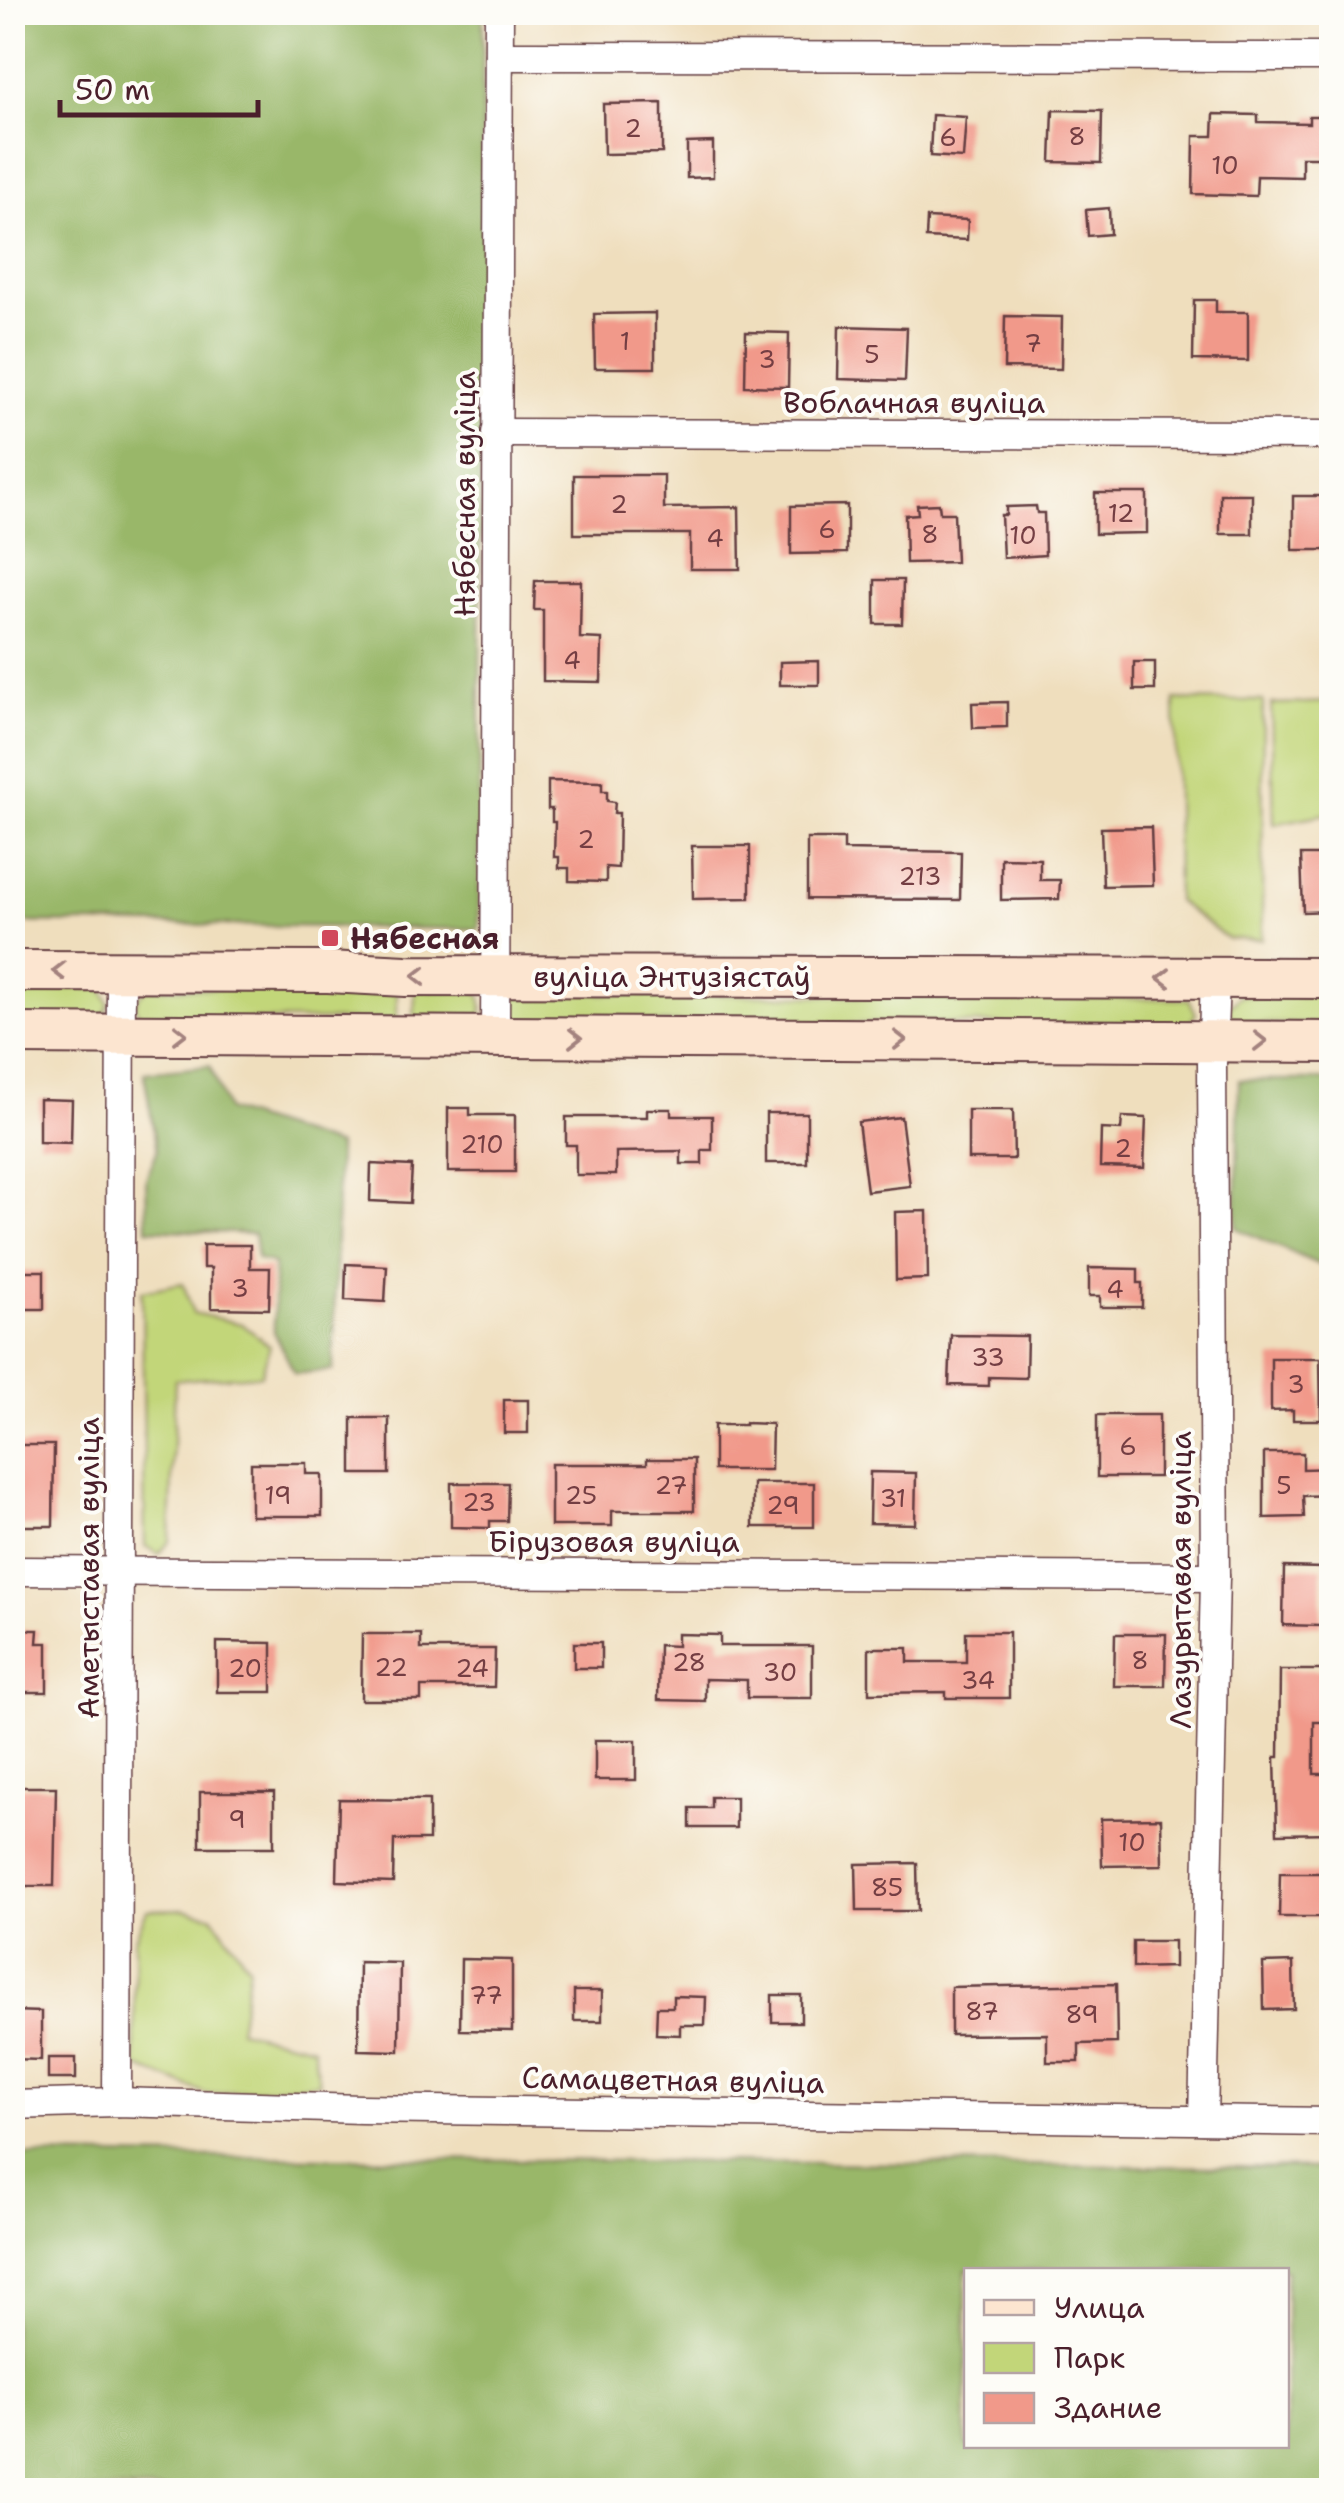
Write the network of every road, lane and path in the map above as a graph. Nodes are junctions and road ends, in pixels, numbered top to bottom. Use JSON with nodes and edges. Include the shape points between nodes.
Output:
{"nodes":[{"id":1,"x":499,"y":12,"type":"edge"},
{"id":2,"x":499,"y":56,"type":"junction"},
{"id":3,"x":1332,"y":58,"type":"edge"},
{"id":4,"x":496,"y":433,"type":"junction"},
{"id":5,"x":1332,"y":436,"type":"edge"},
{"id":6,"x":12,"y":971,"type":"edge"},
{"id":7,"x":121,"y":972,"type":"junction"},
{"id":8,"x":496,"y":976,"type":"junction"},
{"id":9,"x":1215,"y":978,"type":"junction"},
{"id":10,"x":1332,"y":978,"type":"edge"},
{"id":11,"x":12,"y":1034,"type":"edge"},
{"id":12,"x":122,"y":1034,"type":"junction"},
{"id":13,"x":496,"y":1038,"type":"junction"},
{"id":14,"x":1214,"y":1041,"type":"junction"},
{"id":15,"x":1332,"y":1042,"type":"edge"},
{"id":16,"x":12,"y":1571,"type":"edge"},
{"id":17,"x":120,"y":1572,"type":"junction"},
{"id":18,"x":1215,"y":1577,"type":"junction"},
{"id":19,"x":116,"y":2102,"type":"junction"},
{"id":20,"x":12,"y":2105,"type":"edge"},
{"id":21,"x":1203,"y":2120,"type":"junction"},
{"id":22,"x":1332,"y":2122,"type":"edge"}],
"edges":[{"from":1,"to":2,"type":"street","name":"Нябесная вуліца"},
{"from":2,"to":3,"type":"street"},
{"from":2,"to":4,"type":"street","name":"Нябесная вуліца"},
{"from":4,"to":5,"type":"street","name":"Воблачная вуліца"},
{"from":4,"to":8,"type":"street","name":"Нябесная вуліца"},
{"from":7,"to":6,"type":"street","name":"вуліца Энтузіястаў","one_way":true},
{"from":8,"to":7,"type":"street","name":"вуліца Энтузіястаў","one_way":true},
{"from":7,"to":12,"type":"street","name":"Аметыставая вуліца"},
{"from":9,"to":8,"type":"street","name":"вуліца Энтузіястаў","one_way":true},
{"from":8,"to":13,"type":"street","name":"Нябесная вуліца"},
{"from":9,"to":10,"type":"street","name":"вуліца Энтузіястаў"},
{"from":9,"to":14,"type":"street","name":"Лазурытавая вуліца"},
{"from":11,"to":12,"type":"street","name":"вуліца Энтузіястаў"},
{"from":12,"to":13,"type":"street","name":"вуліца Энтузіястаў","one_way":true},
{"from":12,"to":17,"type":"street","name":"Аметыставая вуліца"},
{"from":13,"to":14,"type":"street","name":"вуліца Энтузіястаў","one_way":true},
{"from":14,"to":15,"type":"street","name":"вуліца Энтузіястаў","one_way":true},
{"from":14,"to":18,"type":"street","name":"Лазурытавая вуліца"},
{"from":16,"to":17,"type":"street","name":"Бірузовая вуліца"},
{"from":17,"to":18,"type":"street","name":"Бірузовая вуліца"},
{"from":17,"to":19,"type":"street","name":"Аметыставая вуліца"},
{"from":18,"to":21,"type":"street","name":"Лазурытавая вуліца"},
{"from":19,"to":20,"type":"street","name":"Самацветная вуліца"},
{"from":19,"to":21,"type":"street","name":"Самацветная вуліца"},
{"from":21,"to":22,"type":"street","name":"Самацветная вуліца"}]}
